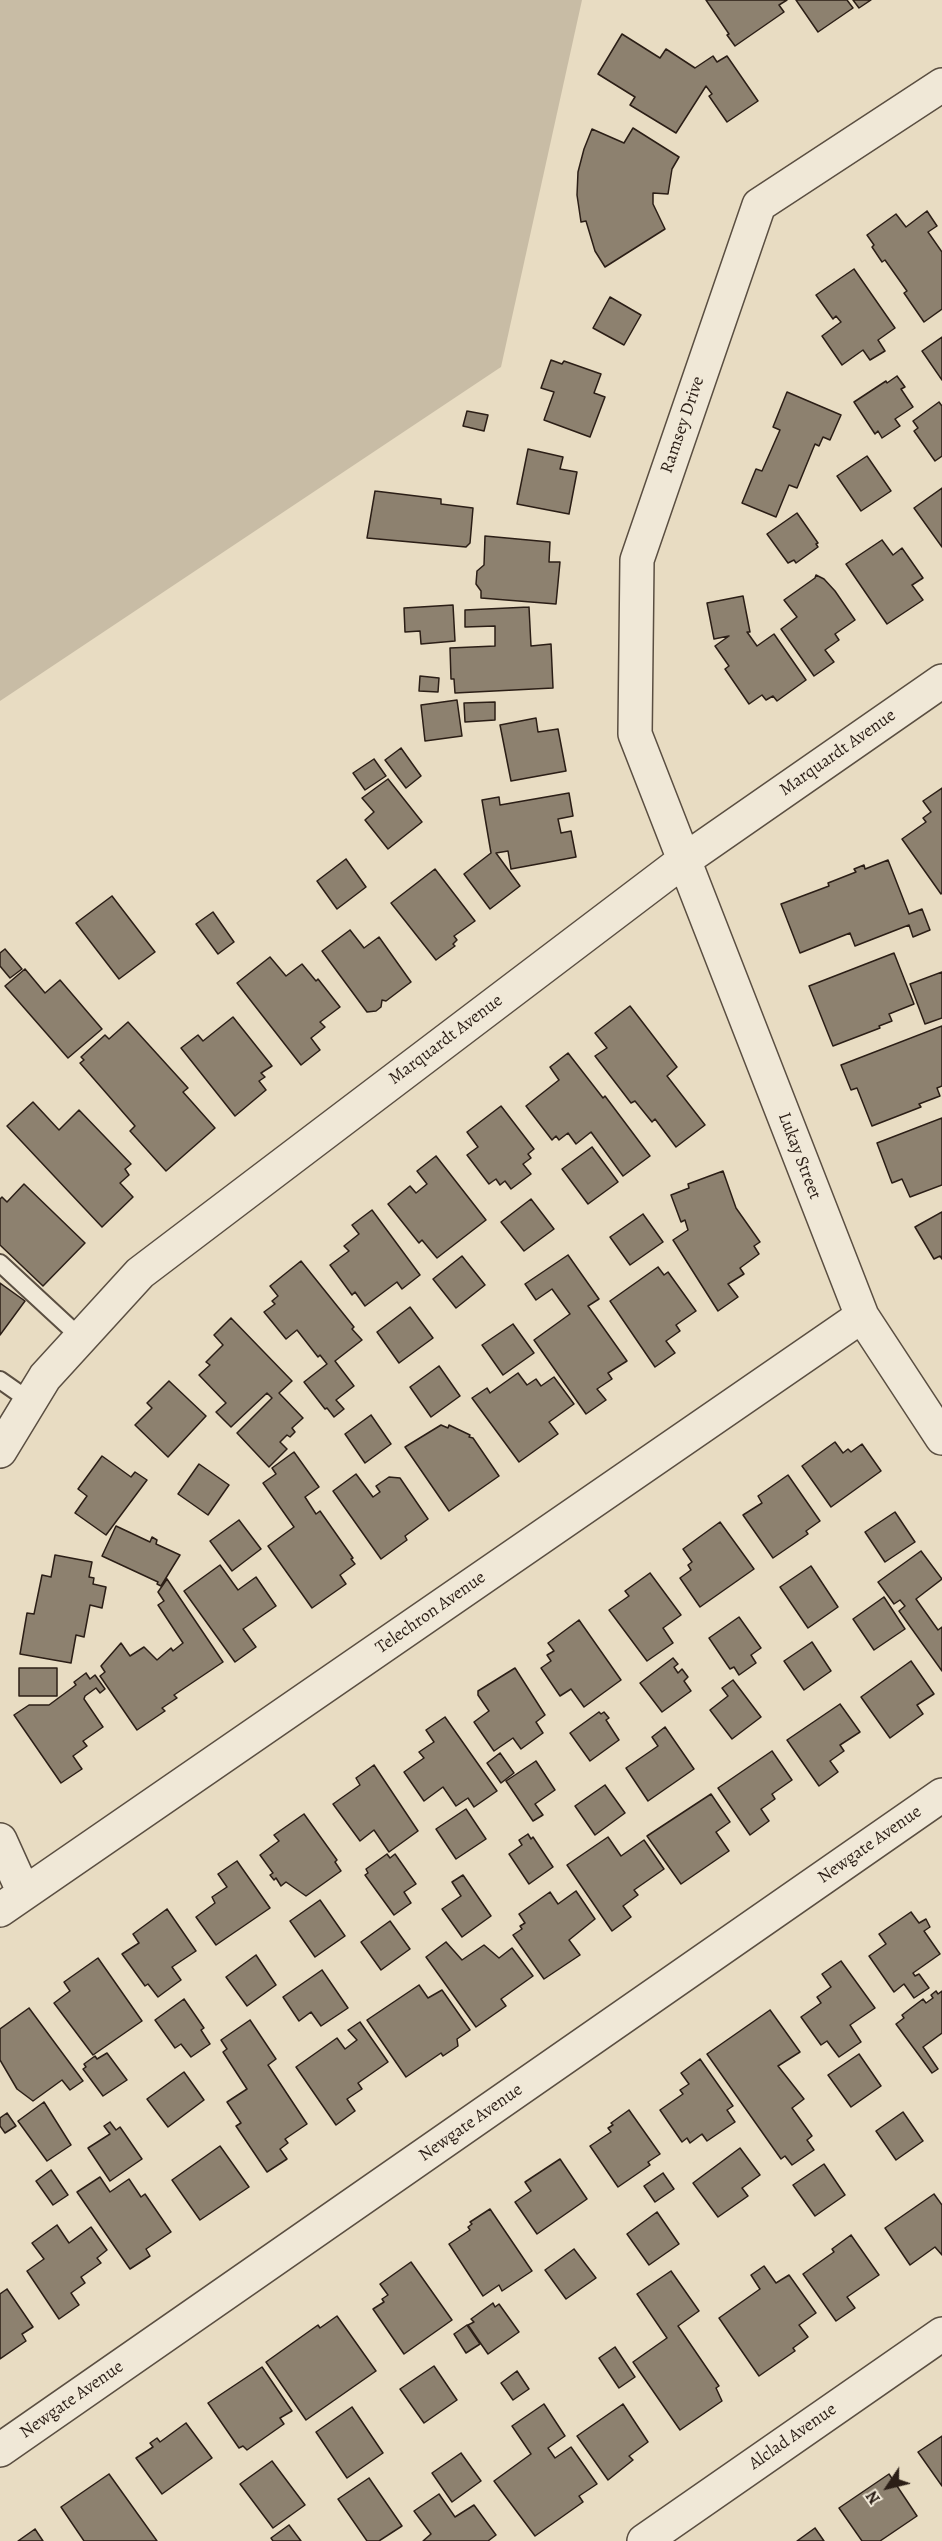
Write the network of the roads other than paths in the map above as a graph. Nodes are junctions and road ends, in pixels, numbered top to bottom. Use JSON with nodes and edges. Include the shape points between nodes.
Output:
{"nodes":[{"id":1,"x":942,"y":85,"type":"edge"},
{"id":2,"x":942,"y":681,"type":"edge"},
{"id":3,"x":683,"y":861,"type":"junction"},
{"id":4,"x":0,"y":1263,"type":"edge"},
{"id":5,"x":862,"y":1316,"type":"junction"},
{"id":6,"x":81,"y":1338,"type":"junction"},
{"id":7,"x":0,"y":1380,"type":"edge"},
{"id":8,"x":30,"y":1401,"type":"junction"},
{"id":9,"x":942,"y":1438,"type":"edge"},
{"id":10,"x":0,"y":1451,"type":"edge"},
{"id":11,"x":942,"y":1795,"type":"edge"},
{"id":12,"x":0,"y":1840,"type":"edge"},
{"id":13,"x":12,"y":1902,"type":"edge"},
{"id":14,"x":942,"y":2334,"type":"edge"},
{"id":15,"x":0,"y":2450,"type":"edge"},
{"id":16,"x":644,"y":2541,"type":"edge"}],
"edges":[{"from":1,"to":3,"type":"street","name":"Ramsey Drive","via":[[759,205],[637,560],[636,734]]},
{"from":2,"to":3,"type":"street","name":"Marquardt Avenue"},
{"from":3,"to":5,"type":"street","name":"Lukay Street"},
{"from":3,"to":6,"type":"street","name":"Marquardt Avenue","via":[[140,1273]]},
{"from":4,"to":6,"type":"lane"},
{"from":5,"to":9,"type":"street","name":"Lukay Street"},
{"from":5,"to":13,"type":"street","name":"Telechron Avenue"},
{"from":6,"to":8,"type":"street","name":"Marquardt Avenue","via":[[45,1377]]},
{"from":7,"to":8,"type":"lane"},
{"from":8,"to":10,"type":"street","name":"Marquardt Avenue"},
{"from":11,"to":15,"type":"street","name":"Newgate Avenue"},
{"from":12,"to":13,"type":"street"},
{"from":14,"to":16,"type":"street","name":"Alclad Avenue"}]}
